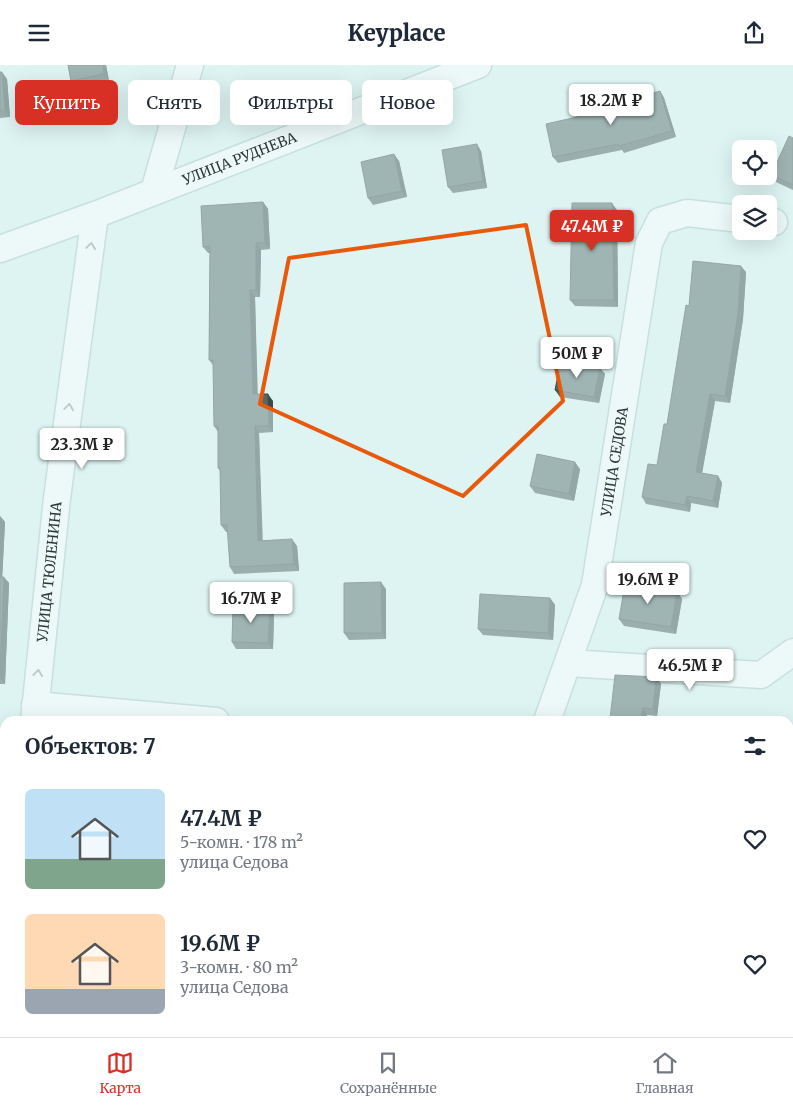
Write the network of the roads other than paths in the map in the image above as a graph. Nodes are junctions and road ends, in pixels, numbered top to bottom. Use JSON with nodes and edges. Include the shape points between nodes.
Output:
{"nodes":[{"id":1,"x":190,"y":65,"type":"edge"},
{"id":2,"x":478,"y":65,"type":"edge"},
{"id":3,"x":154,"y":191,"type":"junction"},
{"id":4,"x":95,"y":215,"type":"junction"},
{"id":5,"x":732,"y":218,"type":"edge"},
{"id":6,"x":0,"y":249,"type":"edge"},
{"id":7,"x":793,"y":652,"type":"edge"},
{"id":8,"x":568,"y":663,"type":"junction"},
{"id":9,"x":34,"y":713,"type":"edge"},
{"id":10,"x":102,"y":716,"type":"edge"},
{"id":11,"x":549,"y":716,"type":"edge"}],
"edges":[{"from":1,"to":3,"type":"street"},
{"from":2,"to":3,"type":"street","name":"УЛИЦА РУДНЕВА"},
{"from":3,"to":4,"type":"street","name":"УЛИЦА РУДНЕВА"},
{"from":4,"to":6,"type":"street","name":"УЛИЦА РУДНЕВА"},
{"from":9,"to":4,"type":"street","name":"УЛИЦА ТЮЛЕНИНА","one_way":true,"via":[[57,498]]},
{"from":5,"to":8,"type":"street","name":"УЛИЦА СЕДОВА","via":[[687,213],[660,221],[649,243],[596,585]]},
{"from":7,"to":8,"type":"street","via":[[761,675]]},
{"from":8,"to":11,"type":"street","name":"УЛИЦА СЕДОВА"},
{"from":9,"to":10,"type":"street"}]}
